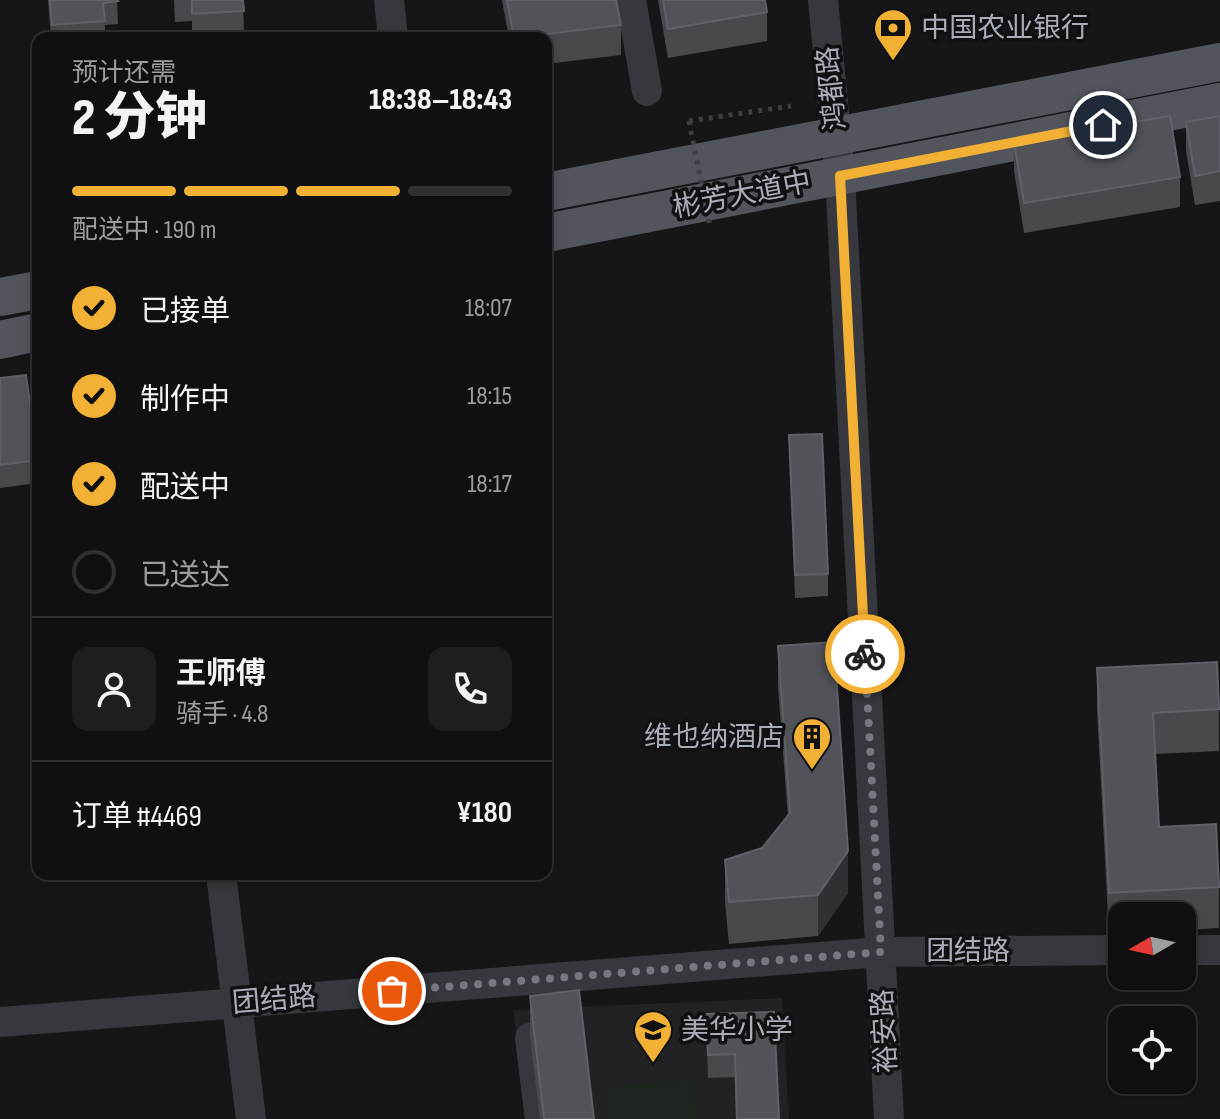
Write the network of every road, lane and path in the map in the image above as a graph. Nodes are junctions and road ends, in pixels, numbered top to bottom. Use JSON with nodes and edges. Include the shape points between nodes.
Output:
{"nodes":[{"id":1,"x":389,"y":0,"type":"edge"},
{"id":2,"x":631,"y":0,"type":"edge"},
{"id":3,"x":823,"y":0,"type":"edge"},
{"id":4,"x":392,"y":32,"type":"edge"},
{"id":5,"x":1220,"y":62,"type":"edge"},
{"id":6,"x":647,"y":91,"type":"dead end"},
{"id":7,"x":1220,"y":102,"type":"edge"},
{"id":8,"x":791,"y":106,"type":"dead end"},
{"id":9,"x":840,"y":176,"type":"junction"},
{"id":10,"x":552,"y":191,"type":"edge"},
{"id":11,"x":710,"y":227,"type":"dead end"},
{"id":12,"x":552,"y":232,"type":"edge"},
{"id":13,"x":32,"y":291,"type":"edge"},
{"id":14,"x":0,"y":297,"type":"edge"},
{"id":15,"x":32,"y":333,"type":"edge"},
{"id":16,"x":0,"y":340,"type":"edge"},
{"id":17,"x":222,"y":880,"type":"edge"},
{"id":18,"x":1108,"y":950,"type":"edge"},
{"id":19,"x":1196,"y":950,"type":"edge"},
{"id":20,"x":1220,"y":950,"type":"edge"},
{"id":21,"x":881,"y":952,"type":"junction"},
{"id":22,"x":239,"y":1003,"type":"junction"},
{"id":23,"x":0,"y":1022,"type":"edge"},
{"id":24,"x":530,"y":1038,"type":"edge"},
{"id":25,"x":251,"y":1119,"type":"edge"},
{"id":26,"x":540,"y":1119,"type":"edge"},
{"id":27,"x":889,"y":1119,"type":"edge"}],
"edges":[{"from":1,"to":4,"type":"street"},
{"from":2,"to":6,"type":"street"},
{"from":3,"to":9,"type":"street","name":"鸿都路"},
{"from":5,"to":10,"type":"main road","name":"彬芳大道中"},
{"from":7,"to":9,"type":"main road","name":"彬芳大道中"},
{"from":8,"to":11,"type":"path","bridge":true,"via":[[689,121]]},
{"from":9,"to":12,"type":"main road","name":"彬芳大道中"},
{"from":9,"to":21,"type":"street","name":"裕安路"},
{"from":13,"to":14,"type":"main road"},
{"from":15,"to":16,"type":"main road"},
{"from":17,"to":22,"type":"street"},
{"from":18,"to":21,"type":"street","name":"团结路"},
{"from":19,"to":20,"type":"street"},
{"from":21,"to":22,"type":"street","name":"团结路"},
{"from":21,"to":27,"type":"street","name":"裕安路"},
{"from":22,"to":23,"type":"street","name":"团结路"},
{"from":22,"to":25,"type":"street"},
{"from":24,"to":26,"type":"street"}]}
